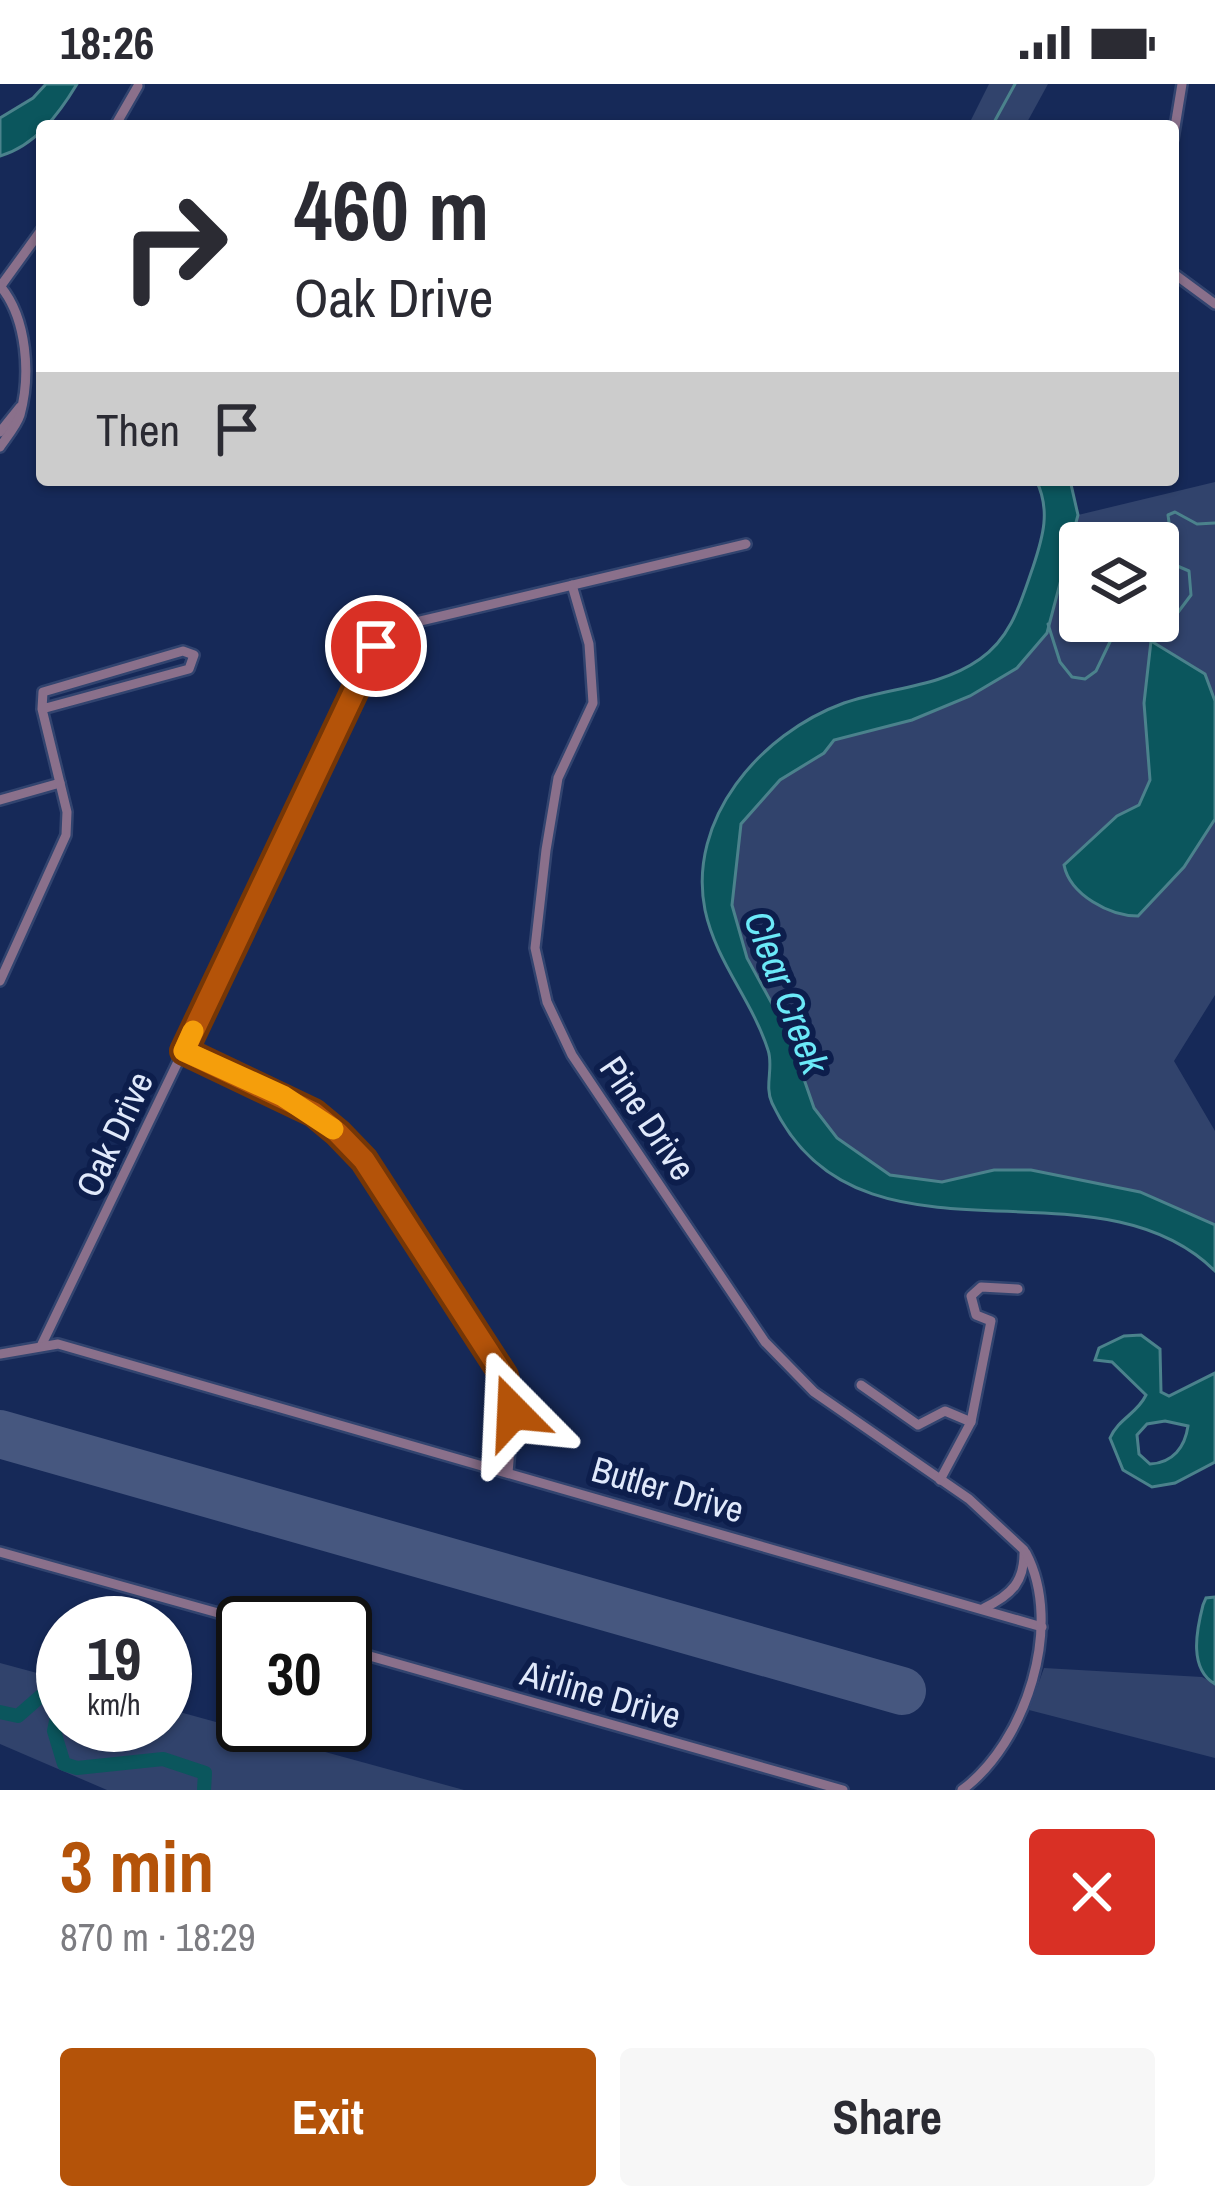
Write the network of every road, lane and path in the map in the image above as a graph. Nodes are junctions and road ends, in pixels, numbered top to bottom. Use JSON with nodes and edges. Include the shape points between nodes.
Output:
{"nodes":[{"id":1,"x":1182,"y":84,"type":"edge"},
{"id":2,"x":138,"y":86,"type":"edge"},
{"id":3,"x":118,"y":120,"type":"edge"},
{"id":4,"x":1176,"y":120,"type":"edge"},
{"id":5,"x":36,"y":237,"type":"edge"},
{"id":6,"x":1179,"y":277,"type":"edge"},
{"id":7,"x":0,"y":287,"type":"edge"},
{"id":8,"x":1215,"y":304,"type":"edge"},
{"id":9,"x":20,"y":407,"type":"junction"},
{"id":10,"x":0,"y":432,"type":"edge"},
{"id":11,"x":0,"y":447,"type":"edge"},
{"id":12,"x":746,"y":544,"type":"dead end"},
{"id":13,"x":572,"y":585,"type":"junction"},
{"id":14,"x":42,"y":709,"type":"junction"},
{"id":15,"x":60,"y":783,"type":"junction"},
{"id":16,"x":0,"y":800,"type":"edge"},
{"id":17,"x":0,"y":981,"type":"edge"},
{"id":18,"x":184,"y":1051,"type":"junction"},
{"id":19,"x":1018,"y":1289,"type":"dead end"},
{"id":20,"x":42,"y":1344,"type":"junction"},
{"id":21,"x":0,"y":1354,"type":"edge"},
{"id":22,"x":861,"y":1385,"type":"dead end"},
{"id":23,"x":971,"y":1422,"type":"junction"},
{"id":24,"x":508,"y":1473,"type":"junction"},
{"id":25,"x":940,"y":1480,"type":"junction"},
{"id":26,"x":1024,"y":1550,"type":"junction"},
{"id":27,"x":0,"y":1552,"type":"edge"},
{"id":28,"x":984,"y":1608,"type":"junction"},
{"id":29,"x":216,"y":1612,"type":"edge"},
{"id":30,"x":1042,"y":1627,"type":"junction"},
{"id":31,"x":372,"y":1657,"type":"edge"},
{"id":32,"x":843,"y":1790,"type":"edge"},
{"id":33,"x":962,"y":1790,"type":"edge"}],
"edges":[{"from":1,"to":4,"type":"street"},
{"from":2,"to":3,"type":"street"},
{"from":5,"to":7,"type":"street"},
{"from":6,"to":8,"type":"street"},
{"from":7,"to":9,"type":"street","via":[[23,339]]},
{"from":9,"to":10,"type":"street"},
{"from":9,"to":11,"type":"street"},
{"from":12,"to":13,"type":"street","name":"Oak Drive"},
{"from":13,"to":18,"type":"street","name":"Oak Drive","via":[[384,634]]},
{"from":13,"to":25,"type":"street","name":"Pine Drive","via":[[589,644],[593,703],[558,778],[546,850],[536,948],[547,1002],[572,1055],[765,1342],[814,1392]]},
{"from":14,"to":14,"type":"street","via":[[190,669],[194,655],[183,651],[48,687]]},
{"from":14,"to":15,"type":"street"},
{"from":15,"to":16,"type":"street"},
{"from":15,"to":17,"type":"street","via":[[66,835]]},
{"from":18,"to":20,"type":"street","name":"Oak Drive"},
{"from":18,"to":24,"type":"street","via":[[314,1113],[364,1160],[504,1376],[513,1412]]},
{"from":19,"to":23,"type":"street","via":[[981,1287],[971,1296],[976,1315],[991,1321]]},
{"from":20,"to":21,"type":"street","name":"Butler Drive"},
{"from":20,"to":24,"type":"street","name":"Butler Drive"},
{"from":22,"to":23,"type":"street","via":[[919,1425],[945,1411]]},
{"from":23,"to":25,"type":"street"},
{"from":24,"to":28,"type":"street","name":"Butler Drive"},
{"from":25,"to":26,"type":"street","name":"Pine Drive"},
{"from":26,"to":28,"type":"street","via":[[1024,1573],[1004,1599]]},
{"from":26,"to":30,"type":"street","via":[[1044,1603]]},
{"from":27,"to":29,"type":"street"},
{"from":28,"to":30,"type":"street","name":"Butler Drive"},
{"from":30,"to":33,"type":"street","via":[[1034,1687],[1001,1752]]},
{"from":31,"to":32,"type":"street","name":"Airline Drive"}]}
